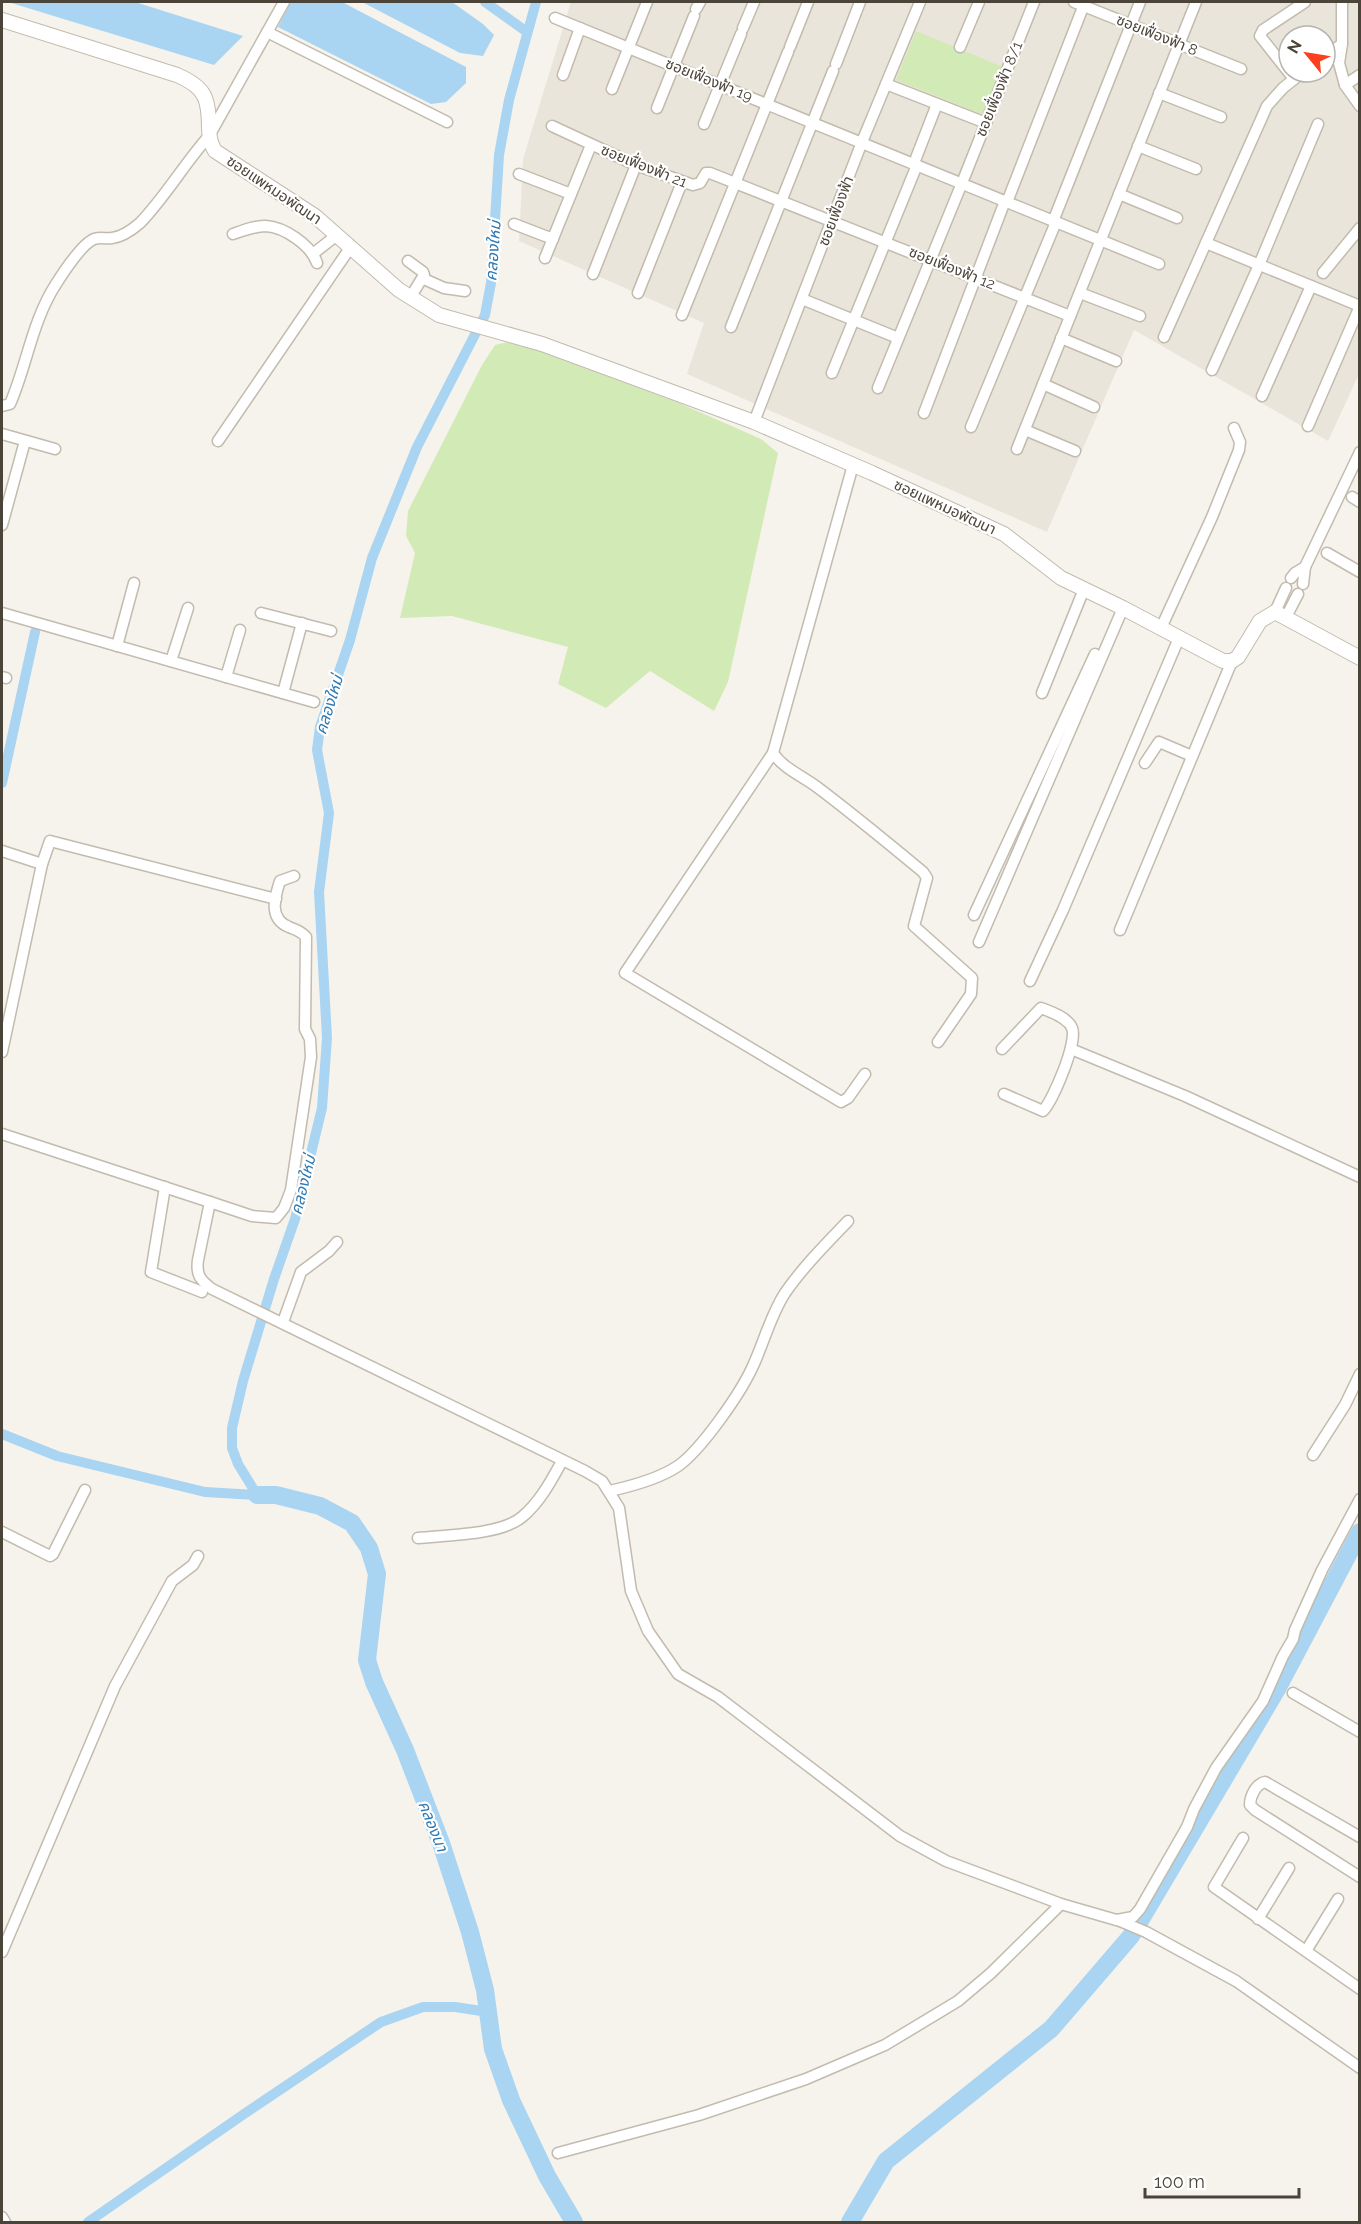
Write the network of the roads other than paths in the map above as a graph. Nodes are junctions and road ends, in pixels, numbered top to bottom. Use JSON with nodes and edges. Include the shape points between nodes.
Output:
{"nodes":[{"id":1,"x":284,"y":2,"type":"edge"},
{"id":2,"x":646,"y":2,"type":"edge"},
{"id":3,"x":754,"y":2,"type":"edge"},
{"id":4,"x":808,"y":2,"type":"edge"},
{"id":5,"x":860,"y":2,"type":"edge"},
{"id":6,"x":920,"y":2,"type":"edge"},
{"id":7,"x":979,"y":2,"type":"edge"},
{"id":8,"x":1034,"y":2,"type":"edge"},
{"id":9,"x":1140,"y":2,"type":"edge"},
{"id":10,"x":1196,"y":2,"type":"edge"},
{"id":11,"x":1305,"y":2,"type":"edge"},
{"id":12,"x":1353,"y":2,"type":"edge"},
{"id":13,"x":1081,"y":3,"type":"edge"},
{"id":14,"x":1342,"y":6,"type":"edge"},
{"id":15,"x":697,"y":9,"type":"edge"},
{"id":16,"x":555,"y":18,"type":"dead end"},
{"id":17,"x":2,"y":20,"type":"edge"},
{"id":18,"x":1130,"y":24,"type":"junction"},
{"id":19,"x":580,"y":28,"type":"junction"},
{"id":20,"x":267,"y":32,"type":"junction"},
{"id":21,"x":1179,"y":44,"type":"junction"},
{"id":22,"x":1342,"y":44,"type":"junction"},
{"id":23,"x":628,"y":47,"type":"junction"},
{"id":24,"x":960,"y":47,"type":"dead end"},
{"id":25,"x":1337,"y":48,"type":"edge"},
{"id":26,"x":1277,"y":53,"type":"edge"},
{"id":27,"x":674,"y":66,"type":"junction"},
{"id":28,"x":1241,"y":69,"type":"dead end"},
{"id":29,"x":563,"y":75,"type":"dead end"},
{"id":30,"x":1359,"y":75,"type":"edge"},
{"id":31,"x":720,"y":84,"type":"junction"},
{"id":32,"x":886,"y":84,"type":"junction"},
{"id":33,"x":1288,"y":84,"type":"edge"},
{"id":34,"x":1345,"y":85,"type":"junction"},
{"id":35,"x":612,"y":89,"type":"dead end"},
{"id":36,"x":1159,"y":93,"type":"junction"},
{"id":37,"x":767,"y":104,"type":"junction"},
{"id":38,"x":937,"y":104,"type":"junction"},
{"id":39,"x":1359,"y":106,"type":"edge"},
{"id":40,"x":657,"y":108,"type":"dead end"},
{"id":41,"x":1221,"y":117,"type":"dead end"},
{"id":42,"x":447,"y":122,"type":"dead end"},
{"id":43,"x":812,"y":122,"type":"junction"},
{"id":44,"x":986,"y":123,"type":"junction"},
{"id":45,"x":1318,"y":123,"type":"dead end"},
{"id":46,"x":704,"y":124,"type":"dead end"},
{"id":47,"x":552,"y":126,"type":"dead end"},
{"id":48,"x":209,"y":136,"type":"junction"},
{"id":49,"x":862,"y":142,"type":"junction"},
{"id":50,"x":591,"y":145,"type":"junction"},
{"id":51,"x":1138,"y":146,"type":"junction"},
{"id":52,"x":916,"y":161,"type":"junction"},
{"id":53,"x":636,"y":165,"type":"junction"},
{"id":54,"x":1196,"y":169,"type":"dead end"},
{"id":55,"x":519,"y":174,"type":"dead end"},
{"id":56,"x":963,"y":181,"type":"junction"},
{"id":57,"x":682,"y":182,"type":"junction"},
{"id":58,"x":735,"y":183,"type":"junction"},
{"id":59,"x":571,"y":194,"type":"junction"},
{"id":60,"x":1119,"y":194,"type":"junction"},
{"id":61,"x":1007,"y":199,"type":"junction"},
{"id":62,"x":781,"y":201,"type":"junction"},
{"id":63,"x":1177,"y":218,"type":"dead end"},
{"id":64,"x":1055,"y":220,"type":"junction"},
{"id":65,"x":832,"y":223,"type":"junction"},
{"id":66,"x":514,"y":224,"type":"dead end"},
{"id":67,"x":1359,"y":228,"type":"edge"},
{"id":68,"x":335,"y":233,"type":"junction"},
{"id":69,"x":233,"y":234,"type":"dead end"},
{"id":70,"x":553,"y":239,"type":"junction"},
{"id":71,"x":1100,"y":240,"type":"junction"},
{"id":72,"x":886,"y":242,"type":"junction"},
{"id":73,"x":1206,"y":243,"type":"junction"},
{"id":74,"x":350,"y":248,"type":"junction"},
{"id":75,"x":545,"y":258,"type":"dead end"},
{"id":76,"x":930,"y":260,"type":"junction"},
{"id":77,"x":408,"y":261,"type":"dead end"},
{"id":78,"x":1159,"y":264,"type":"dead end"},
{"id":79,"x":1259,"y":265,"type":"junction"},
{"id":80,"x":1323,"y":273,"type":"dead end"},
{"id":81,"x":592,"y":274,"type":"dead end"},
{"id":82,"x":975,"y":277,"type":"junction"},
{"id":83,"x":424,"y":279,"type":"junction"},
{"id":84,"x":1311,"y":286,"type":"junction"},
{"id":85,"x":465,"y":291,"type":"dead end"},
{"id":86,"x":638,"y":293,"type":"dead end"},
{"id":87,"x":1080,"y":293,"type":"junction"},
{"id":88,"x":1024,"y":297,"type":"junction"},
{"id":89,"x":410,"y":298,"type":"junction"},
{"id":90,"x":802,"y":299,"type":"junction"},
{"id":91,"x":1359,"y":306,"type":"edge"},
{"id":92,"x":682,"y":315,"type":"dead end"},
{"id":93,"x":1070,"y":316,"type":"junction"},
{"id":94,"x":1140,"y":316,"type":"dead end"},
{"id":95,"x":852,"y":321,"type":"junction"},
{"id":96,"x":731,"y":327,"type":"dead end"},
{"id":97,"x":1164,"y":337,"type":"dead end"},
{"id":98,"x":898,"y":338,"type":"junction"},
{"id":99,"x":1061,"y":338,"type":"junction"},
{"id":100,"x":1116,"y":361,"type":"dead end"},
{"id":101,"x":1212,"y":370,"type":"dead end"},
{"id":102,"x":832,"y":373,"type":"dead end"},
{"id":103,"x":1043,"y":384,"type":"junction"},
{"id":104,"x":879,"y":388,"type":"dead end"},
{"id":105,"x":1262,"y":396,"type":"dead end"},
{"id":106,"x":2,"y":406,"type":"edge"},
{"id":107,"x":1094,"y":407,"type":"dead end"},
{"id":108,"x":924,"y":412,"type":"dead end"},
{"id":109,"x":754,"y":422,"type":"junction"},
{"id":110,"x":1308,"y":426,"type":"dead end"},
{"id":111,"x":971,"y":427,"type":"dead end"},
{"id":112,"x":1234,"y":428,"type":"dead end"},
{"id":113,"x":1025,"y":430,"type":"junction"},
{"id":114,"x":2,"y":434,"type":"edge"},
{"id":115,"x":25,"y":441,"type":"junction"},
{"id":116,"x":218,"y":441,"type":"dead end"},
{"id":117,"x":1017,"y":449,"type":"dead end"},
{"id":118,"x":55,"y":450,"type":"dead end"},
{"id":119,"x":1075,"y":451,"type":"dead end"},
{"id":120,"x":1359,"y":452,"type":"edge"},
{"id":121,"x":853,"y":465,"type":"junction"},
{"id":122,"x":2,"y":525,"type":"edge"},
{"id":123,"x":1327,"y":553,"type":"dead end"},
{"id":124,"x":1305,"y":567,"type":"junction"},
{"id":125,"x":1359,"y":573,"type":"edge"},
{"id":126,"x":1291,"y":578,"type":"dead end"},
{"id":127,"x":134,"y":583,"type":"dead end"},
{"id":128,"x":1286,"y":588,"type":"dead end"},
{"id":129,"x":1084,"y":589,"type":"junction"},
{"id":130,"x":1120,"y":607,"type":"junction"},
{"id":131,"x":188,"y":608,"type":"dead end"},
{"id":132,"x":2,"y":613,"type":"edge"},
{"id":133,"x":261,"y":613,"type":"dead end"},
{"id":134,"x":1280,"y":615,"type":"junction"},
{"id":135,"x":302,"y":623,"type":"junction"},
{"id":136,"x":1161,"y":628,"type":"junction"},
{"id":137,"x":240,"y":630,"type":"dead end"},
{"id":138,"x":331,"y":631,"type":"dead end"},
{"id":139,"x":1179,"y":638,"type":"junction"},
{"id":140,"x":117,"y":646,"type":"junction"},
{"id":141,"x":1359,"y":658,"type":"edge"},
{"id":142,"x":1232,"y":661,"type":"junction"},
{"id":143,"x":171,"y":662,"type":"junction"},
{"id":144,"x":226,"y":677,"type":"junction"},
{"id":145,"x":283,"y":693,"type":"junction"},
{"id":146,"x":1042,"y":693,"type":"dead end"},
{"id":147,"x":314,"y":702,"type":"dead end"},
{"id":148,"x":773,"y":753,"type":"junction"},
{"id":149,"x":1192,"y":756,"type":"junction"},
{"id":150,"x":1144,"y":763,"type":"dead end"},
{"id":151,"x":5,"y":852,"type":"edge"},
{"id":152,"x":42,"y":864,"type":"junction"},
{"id":153,"x":294,"y":876,"type":"dead end"},
{"id":154,"x":276,"y":899,"type":"junction"},
{"id":155,"x":974,"y":915,"type":"dead end"},
{"id":156,"x":1120,"y":930,"type":"dead end"},
{"id":157,"x":979,"y":942,"type":"dead end"},
{"id":158,"x":1030,"y":981,"type":"dead end"},
{"id":159,"x":938,"y":1042,"type":"dead end"},
{"id":160,"x":1002,"y":1049,"type":"dead end"},
{"id":161,"x":1071,"y":1049,"type":"junction"},
{"id":162,"x":2,"y":1052,"type":"edge"},
{"id":163,"x":865,"y":1074,"type":"dead end"},
{"id":164,"x":1004,"y":1094,"type":"dead end"},
{"id":165,"x":2,"y":1134,"type":"edge"},
{"id":166,"x":1359,"y":1177,"type":"edge"},
{"id":167,"x":165,"y":1187,"type":"junction"},
{"id":168,"x":210,"y":1202,"type":"junction"},
{"id":169,"x":848,"y":1221,"type":"dead end"},
{"id":170,"x":337,"y":1242,"type":"dead end"},
{"id":171,"x":202,"y":1292,"type":"dead end"},
{"id":172,"x":278,"y":1320,"type":"junction"},
{"id":173,"x":1359,"y":1374,"type":"edge"},
{"id":174,"x":1313,"y":1455,"type":"dead end"},
{"id":175,"x":562,"y":1461,"type":"junction"},
{"id":176,"x":85,"y":1490,"type":"dead end"},
{"id":177,"x":611,"y":1494,"type":"junction"},
{"id":178,"x":1359,"y":1499,"type":"edge"},
{"id":179,"x":2,"y":1532,"type":"edge"},
{"id":180,"x":418,"y":1538,"type":"dead end"},
{"id":181,"x":198,"y":1556,"type":"dead end"},
{"id":182,"x":1293,"y":1693,"type":"dead end"},
{"id":183,"x":1359,"y":1732,"type":"edge"},
{"id":184,"x":1359,"y":1837,"type":"edge"},
{"id":185,"x":1243,"y":1838,"type":"dead end"},
{"id":186,"x":1289,"y":1868,"type":"dead end"},
{"id":187,"x":1359,"y":1877,"type":"edge"},
{"id":188,"x":1338,"y":1899,"type":"dead end"},
{"id":189,"x":1061,"y":1904,"type":"junction"},
{"id":190,"x":1258,"y":1919,"type":"junction"},
{"id":191,"x":1118,"y":1921,"type":"junction"},
{"id":192,"x":1306,"y":1951,"type":"junction"},
{"id":193,"x":2,"y":1952,"type":"edge"},
{"id":194,"x":1358,"y":1983,"type":"edge"},
{"id":195,"x":1359,"y":2067,"type":"edge"},
{"id":196,"x":558,"y":2153,"type":"dead end"}],
"edges":[{"from":1,"to":20,"type":"street"},
{"from":2,"to":23,"type":"street"},
{"from":3,"to":31,"type":"street"},
{"from":4,"to":37,"type":"street"},
{"from":5,"to":43,"type":"street"},
{"from":6,"to":32,"type":"street","name":"ซอยเฟื่องฟ้า"},
{"from":7,"to":24,"type":"street"},
{"from":8,"to":44,"type":"street","name":"ซอยเฟื่องฟ้า 8/1"},
{"from":9,"to":18,"type":"street"},
{"from":10,"to":21,"type":"street"},
{"from":11,"to":26,"type":"street","via":[[1263,30],[1260,36]]},
{"from":12,"to":14,"type":"street"},
{"from":13,"to":18,"type":"street","name":"ซอยเฟื่องฟ้า 8"},
{"from":13,"to":61,"type":"street"},
{"from":14,"to":22,"type":"street"},
{"from":15,"to":27,"type":"street"},
{"from":16,"to":19,"type":"street","name":"ซอยเฟื่องฟ้า 19"},
{"from":17,"to":48,"type":"street","via":[[177,75],[197,85],[206,97]]},
{"from":18,"to":21,"type":"street","name":"ซอยเฟื่องฟ้า 8"},
{"from":18,"to":64,"type":"street"},
{"from":19,"to":23,"type":"street","name":"ซอยเฟื่องฟ้า 19"},
{"from":19,"to":29,"type":"street"},
{"from":20,"to":42,"type":"street"},
{"from":20,"to":48,"type":"street"},
{"from":21,"to":28,"type":"street","name":"ซอยเฟื่องฟ้า 8"},
{"from":21,"to":36,"type":"street"},
{"from":22,"to":25,"type":"street"},
{"from":22,"to":34,"type":"street","via":[[1339,63]]},
{"from":23,"to":27,"type":"street","name":"ซอยเฟื่องฟ้า 19"},
{"from":23,"to":35,"type":"street"},
{"from":27,"to":31,"type":"street","name":"ซอยเฟื่องฟ้า 19"},
{"from":27,"to":40,"type":"street"},
{"from":30,"to":34,"type":"street"},
{"from":31,"to":37,"type":"street","name":"ซอยเฟื่องฟ้า 19"},
{"from":31,"to":46,"type":"street"},
{"from":32,"to":38,"type":"street"},
{"from":32,"to":49,"type":"street","name":"ซอยเฟื่องฟ้า"},
{"from":33,"to":73,"type":"street","via":[[1267,106]]},
{"from":34,"to":39,"type":"street"},
{"from":36,"to":41,"type":"street"},
{"from":36,"to":51,"type":"street"},
{"from":37,"to":43,"type":"street","name":"ซอยเฟื่องฟ้า 19"},
{"from":37,"to":58,"type":"street"},
{"from":38,"to":44,"type":"street"},
{"from":38,"to":52,"type":"street"},
{"from":43,"to":49,"type":"street","name":"ซอยเฟื่องฟ้า 19"},
{"from":43,"to":62,"type":"street"},
{"from":44,"to":56,"type":"street","name":"ซอยเฟื่องฟ้า 8/1"},
{"from":45,"to":79,"type":"street"},
{"from":47,"to":50,"type":"street","name":"ซอยเฟื่องฟ้า 21"},
{"from":48,"to":68,"type":"street","name":"ซอยแพหมอพัฒนา","via":[[215,151]]},
{"from":48,"to":106,"type":"street","via":[[138,224],[113,238],[93,240],[72,262],[45,303],[10,404]]},
{"from":49,"to":52,"type":"street","name":"ซอยเฟื่องฟ้า 19"},
{"from":49,"to":65,"type":"street","name":"ซอยเฟื่องฟ้า"},
{"from":50,"to":53,"type":"street","name":"ซอยเฟื่องฟ้า 21"},
{"from":50,"to":59,"type":"street"},
{"from":51,"to":54,"type":"street"},
{"from":51,"to":60,"type":"street"},
{"from":52,"to":56,"type":"street","name":"ซอยเฟื่องฟ้า 19"},
{"from":52,"to":72,"type":"street"},
{"from":53,"to":57,"type":"street","name":"ซอยเฟื่องฟ้า 21"},
{"from":53,"to":81,"type":"street"},
{"from":55,"to":59,"type":"street"},
{"from":56,"to":61,"type":"street","name":"ซอยเฟื่องฟ้า 19"},
{"from":56,"to":76,"type":"street","name":"ซอยเฟื่องฟ้า 8/1"},
{"from":57,"to":58,"type":"street","name":"ซอยเฟื่องฟ้า 21","via":[[697,185],[708,172]]},
{"from":57,"to":86,"type":"street"},
{"from":58,"to":62,"type":"street","name":"ซอยเฟื่องฟ้า 21"},
{"from":58,"to":92,"type":"street"},
{"from":59,"to":70,"type":"street"},
{"from":60,"to":63,"type":"street"},
{"from":60,"to":71,"type":"street"},
{"from":61,"to":64,"type":"street","name":"ซอยเฟื่องฟ้า 19"},
{"from":61,"to":82,"type":"street"},
{"from":62,"to":65,"type":"street","name":"ซอยเฟื่องฟ้า 21"},
{"from":62,"to":96,"type":"street"},
{"from":64,"to":71,"type":"street","name":"ซอยเฟื่องฟ้า 19"},
{"from":64,"to":88,"type":"street"},
{"from":65,"to":72,"type":"street","name":"ซอยเฟื่องฟ้า 12"},
{"from":65,"to":90,"type":"street","name":"ซอยเฟื่องฟ้า"},
{"from":66,"to":70,"type":"street"},
{"from":67,"to":80,"type":"street"},
{"from":68,"to":69,"type":"street","via":[[315,258],[306,245],[271,227],[254,227]]},
{"from":68,"to":74,"type":"street","name":"ซอยแพหมอพัฒนา"},
{"from":70,"to":75,"type":"street"},
{"from":71,"to":78,"type":"street","name":"ซอยเฟื่องฟ้า 19"},
{"from":71,"to":87,"type":"street"},
{"from":72,"to":76,"type":"street","name":"ซอยเฟื่องฟ้า 12"},
{"from":72,"to":95,"type":"street"},
{"from":73,"to":79,"type":"street"},
{"from":73,"to":97,"type":"street"},
{"from":74,"to":89,"type":"street","name":"ซอยแพหมอพัฒนา"},
{"from":74,"to":116,"type":"street"},
{"from":76,"to":82,"type":"street","name":"ซอยเฟื่องฟ้า 12"},
{"from":76,"to":98,"type":"street","name":"ซอยเฟื่องฟ้า 8/1"},
{"from":77,"to":83,"type":"street","via":[[423,272]]},
{"from":79,"to":84,"type":"street"},
{"from":79,"to":101,"type":"street"},
{"from":82,"to":88,"type":"street","name":"ซอยเฟื่องฟ้า 12"},
{"from":82,"to":108,"type":"street"},
{"from":83,"to":85,"type":"street","via":[[444,288]]},
{"from":83,"to":89,"type":"street"},
{"from":84,"to":91,"type":"street"},
{"from":84,"to":105,"type":"street"},
{"from":87,"to":93,"type":"street"},
{"from":87,"to":94,"type":"street"},
{"from":88,"to":93,"type":"street","name":"ซอยเฟื่องฟ้า 12"},
{"from":88,"to":111,"type":"street"},
{"from":89,"to":109,"type":"street","name":"ซอยแพหมอพัฒนา","via":[[438,315],[542,344]]},
{"from":90,"to":95,"type":"street"},
{"from":90,"to":109,"type":"street","name":"ซอยเฟื่องฟ้า"},
{"from":91,"to":110,"type":"street"},
{"from":93,"to":99,"type":"street"},
{"from":95,"to":98,"type":"street"},
{"from":95,"to":102,"type":"street"},
{"from":98,"to":104,"type":"street","name":"ซอยเฟื่องฟ้า 8/1"},
{"from":99,"to":100,"type":"street"},
{"from":99,"to":103,"type":"street"},
{"from":103,"to":107,"type":"street"},
{"from":103,"to":113,"type":"street"},
{"from":109,"to":121,"type":"street","name":"ซอยแพหมอพัฒนา"},
{"from":112,"to":136,"type":"street","via":[[1239,450]]},
{"from":113,"to":117,"type":"street"},
{"from":113,"to":119,"type":"street"},
{"from":114,"to":115,"type":"street"},
{"from":115,"to":118,"type":"street"},
{"from":115,"to":122,"type":"street"},
{"from":120,"to":124,"type":"street"},
{"from":121,"to":129,"type":"street","name":"ซอยแพหมอพัฒนา","via":[[1004,534],[1050,572]]},
{"from":121,"to":148,"type":"street"},
{"from":123,"to":125,"type":"street"},
{"from":124,"to":126,"type":"street"},
{"from":124,"to":134,"type":"street","via":[[1300,589]]},
{"from":127,"to":140,"type":"street"},
{"from":128,"to":134,"type":"street"},
{"from":129,"to":130,"type":"street","name":"ซอยแพหมอพัฒนา"},
{"from":129,"to":146,"type":"street"},
{"from":130,"to":136,"type":"street","name":"ซอยแพหมอพัฒนา"},
{"from":130,"to":155,"type":"street"},
{"from":130,"to":157,"type":"street"},
{"from":131,"to":143,"type":"street"},
{"from":132,"to":140,"type":"street"},
{"from":133,"to":135,"type":"street"},
{"from":134,"to":141,"type":"street"},
{"from":134,"to":142,"type":"street","via":[[1260,621],[1243,651]]},
{"from":135,"to":138,"type":"street"},
{"from":135,"to":145,"type":"street"},
{"from":136,"to":139,"type":"street","name":"ซอยแพหมอพัฒนา"},
{"from":137,"to":144,"type":"street"},
{"from":139,"to":142,"type":"street","name":"ซอยแพหมอพัฒนา","via":[[1218,659]]},
{"from":139,"to":158,"type":"street"},
{"from":140,"to":143,"type":"street"},
{"from":142,"to":149,"type":"street"},
{"from":143,"to":144,"type":"street"},
{"from":144,"to":145,"type":"street"},
{"from":145,"to":147,"type":"street"},
{"from":148,"to":159,"type":"street","via":[[927,878],[914,926],[972,978],[973,986]]},
{"from":148,"to":163,"type":"street","via":[[626,973],[841,1102]]},
{"from":149,"to":150,"type":"street","via":[[1159,742]]},
{"from":149,"to":156,"type":"street"},
{"from":151,"to":152,"type":"street"},
{"from":152,"to":154,"type":"street","via":[[50,841]]},
{"from":152,"to":162,"type":"street"},
{"from":153,"to":154,"type":"street","via":[[280,881]]},
{"from":154,"to":168,"type":"street","via":[[278,921],[306,937],[305,1029],[311,1058],[291,1190],[276,1218],[252,1216]]},
{"from":160,"to":161,"type":"street","via":[[1041,1008],[1072,1026],[1075,1036]]},
{"from":161,"to":164,"type":"street","via":[[1043,1111]]},
{"from":161,"to":166,"type":"street"},
{"from":165,"to":167,"type":"street"},
{"from":167,"to":168,"type":"street"},
{"from":167,"to":171,"type":"street","via":[[151,1272]]},
{"from":168,"to":172,"type":"street","via":[[198,1260],[199,1278],[212,1289]]},
{"from":169,"to":177,"type":"street","via":[[786,1293],[737,1396],[691,1455],[668,1471]]},
{"from":170,"to":172,"type":"street","via":[[301,1272]]},
{"from":172,"to":175,"type":"street"},
{"from":173,"to":174,"type":"street","via":[[1345,1405]]},
{"from":175,"to":177,"type":"street","via":[[595,1476]]},
{"from":175,"to":180,"type":"street","via":[[539,1500],[521,1519],[501,1529]]},
{"from":176,"to":179,"type":"street","via":[[50,1556]]},
{"from":177,"to":189,"type":"street","via":[[619,1508],[631,1591],[648,1631],[678,1674],[718,1697],[900,1836],[946,1861]]},
{"from":178,"to":191,"type":"street","via":[[1263,1701],[1216,1768],[1140,1909],[1133,1917]]},
{"from":181,"to":193,"type":"street","via":[[193,1565],[172,1581],[115,1686]]},
{"from":182,"to":183,"type":"street"},
{"from":184,"to":187,"type":"street","via":[[1265,1782],[1258,1784],[1250,1798],[1255,1810]]},
{"from":185,"to":190,"type":"street","via":[[1214,1887]]},
{"from":186,"to":190,"type":"street"},
{"from":188,"to":192,"type":"street"},
{"from":189,"to":191,"type":"street"},
{"from":189,"to":196,"type":"street","via":[[958,2001],[885,2045],[806,2079],[699,2115]]},
{"from":190,"to":192,"type":"street"},
{"from":191,"to":195,"type":"street","via":[[1236,1981]]},
{"from":192,"to":194,"type":"street"}]}
